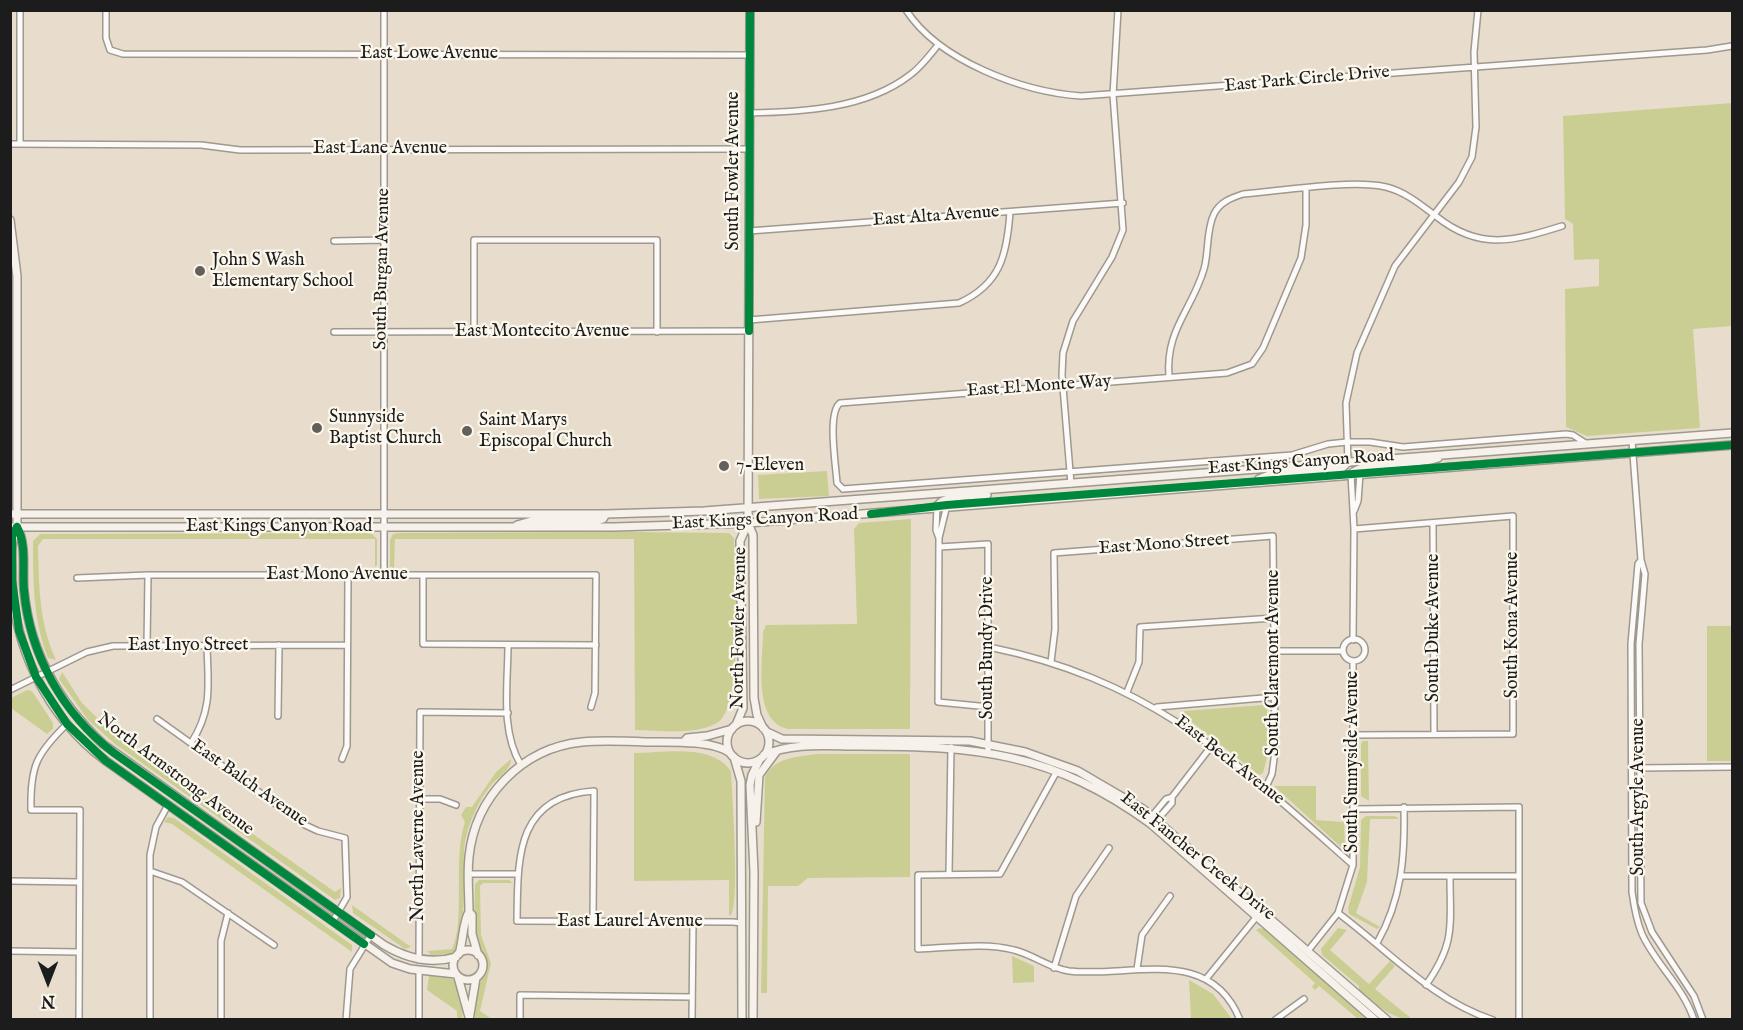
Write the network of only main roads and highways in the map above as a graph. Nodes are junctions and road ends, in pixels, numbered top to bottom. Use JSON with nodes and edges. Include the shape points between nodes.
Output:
{"nodes":[{"id":1,"x":750,"y":10,"type":"edge"},
{"id":2,"x":10,"y":220,"type":"edge"},
{"id":3,"x":14,"y":388,"type":"edge"},
{"id":4,"x":1732,"y":434,"type":"edge"},
{"id":5,"x":1732,"y":445,"type":"edge"},
{"id":6,"x":1443,"y":455,"type":"junction"},
{"id":7,"x":1348,"y":462,"type":"junction"},
{"id":8,"x":1351,"y":474,"type":"junction"},
{"id":9,"x":1252,"y":481,"type":"junction"},
{"id":10,"x":1009,"y":489,"type":"junction"},
{"id":11,"x":937,"y":506,"type":"junction"},
{"id":12,"x":748,"y":508,"type":"junction"},
{"id":13,"x":14,"y":514,"type":"edge"},
{"id":14,"x":606,"y":514,"type":"junction"},
{"id":15,"x":748,"y":523,"type":"junction"},
{"id":16,"x":14,"y":527,"type":"edge"},
{"id":17,"x":509,"y":527,"type":"junction"},
{"id":18,"x":734,"y":727,"type":"junction"},
{"id":19,"x":765,"y":730,"type":"junction"},
{"id":20,"x":684,"y":742,"type":"junction"},
{"id":21,"x":779,"y":749,"type":"junction"},
{"id":22,"x":732,"y":755,"type":"junction"},
{"id":23,"x":762,"y":757,"type":"junction"},
{"id":24,"x":754,"y":872,"type":"junction"},
{"id":25,"x":469,"y":912,"type":"junction"},
{"id":26,"x":1306,"y":953,"type":"junction"},
{"id":27,"x":457,"y":955,"type":"junction"},
{"id":28,"x":478,"y":955,"type":"junction"},
{"id":29,"x":457,"y":976,"type":"junction"},
{"id":30,"x":476,"y":978,"type":"junction"},
{"id":31,"x":469,"y":1018,"type":"edge"},
{"id":32,"x":742,"y":1020,"type":"edge"},
{"id":33,"x":753,"y":1020,"type":"edge"},
{"id":34,"x":1375,"y":1020,"type":"edge"},
{"id":35,"x":1387,"y":1020,"type":"edge"}],
"edges":[{"from":1,"to":12,"type":"main road","name":"South Fowler Avenue"},
{"from":2,"to":3,"type":"main road","via":[[17,260]]},
{"from":3,"to":13,"type":"main road"},
{"from":4,"to":6,"type":"main road","name":"East Kings Canyon Road"},
{"from":5,"to":8,"type":"main road","name":"East Kings Canyon Road"},
{"from":6,"to":7,"type":"main road","name":"East Kings Canyon Road"},
{"from":6,"to":8,"type":"main road","via":[[1426,462],[1362,468]]},
{"from":7,"to":9,"type":"main road","via":[[1341,469],[1269,475]]},
{"from":7,"to":10,"type":"main road","name":"East Kings Canyon Road"},
{"from":8,"to":9,"type":"main road","name":"East Kings Canyon Road"},
{"from":9,"to":11,"type":"main road","name":"East Kings Canyon Road"},
{"from":10,"to":11,"type":"main road","via":[[993,495],[945,500]]},
{"from":10,"to":12,"type":"main road","name":"East Kings Canyon Road"},
{"from":11,"to":15,"type":"main road","name":"East Kings Canyon Road"},
{"from":12,"to":14,"type":"main road","name":"East Kings Canyon Road"},
{"from":12,"to":15,"type":"main road","name":"South Fowler Avenue"},
{"from":13,"to":14,"type":"main road","name":"East Kings Canyon Road"},
{"from":13,"to":16,"type":"main road"},
{"from":14,"to":17,"type":"main road","via":[[596,521],[531,521]]},
{"from":15,"to":17,"type":"main road","name":"East Kings Canyon Road"},
{"from":15,"to":18,"type":"main road","name":"North Fowler Avenue","via":[[740,541],[743,708]]},
{"from":15,"to":19,"type":"main road","name":"North Fowler Avenue","via":[[753,535],[754,698]]},
{"from":16,"to":17,"type":"main road","name":"East Kings Canyon Road"},
{"from":16,"to":27,"type":"main road","name":"North Armstrong Avenue","via":[[22,536],[30,626],[46,672],[69,709],[103,744],[399,953],[419,960]]},
{"from":16,"to":29,"type":"main road","name":"North Armstrong Avenue","via":[[14,602],[23,643],[36,677],[67,724],[98,754],[392,963]]},
{"from":18,"to":19,"type":"main road","via":[[747,721]]},
{"from":18,"to":20,"type":"main road"},
{"from":18,"to":22,"type":"main road","via":[[727,742]]},
{"from":19,"to":23,"type":"main road","via":[[769,744]]},
{"from":19,"to":26,"type":"main road","name":"East Fancher Creek Drive","via":[[782,739],[989,743],[1059,763],[1101,782],[1155,818]]},
{"from":20,"to":22,"type":"main road","via":[[717,746]]},
{"from":20,"to":25,"type":"main road","via":[[581,742],[550,750],[521,765],[496,789],[482,811],[471,841]]},
{"from":21,"to":23,"type":"main road","name":"East Fancher Creek Drive"},
{"from":21,"to":24,"type":"main road","via":[[766,762],[757,780]]},
{"from":21,"to":26,"type":"main road","name":"East Fancher Creek Drive","via":[[951,747],[988,752],[1056,771],[1133,811]]},
{"from":22,"to":23,"type":"main road","via":[[744,762]]},
{"from":22,"to":32,"type":"main road","via":[[741,781]]},
{"from":23,"to":24,"type":"main road","via":[[751,779]]},
{"from":24,"to":33,"type":"main road"},
{"from":25,"to":27,"type":"main road"},
{"from":25,"to":28,"type":"main road"},
{"from":26,"to":34,"type":"main road","name":"East Fancher Creek Drive"},
{"from":26,"to":35,"type":"main road","name":"East Fancher Creek Drive"},
{"from":27,"to":28,"type":"main road","via":[[471,951]]},
{"from":27,"to":29,"type":"main road","via":[[453,964]]},
{"from":28,"to":30,"type":"main road","via":[[483,965]]},
{"from":29,"to":30,"type":"main road"},
{"from":29,"to":31,"type":"main road"},
{"from":30,"to":31,"type":"main road"}]}
